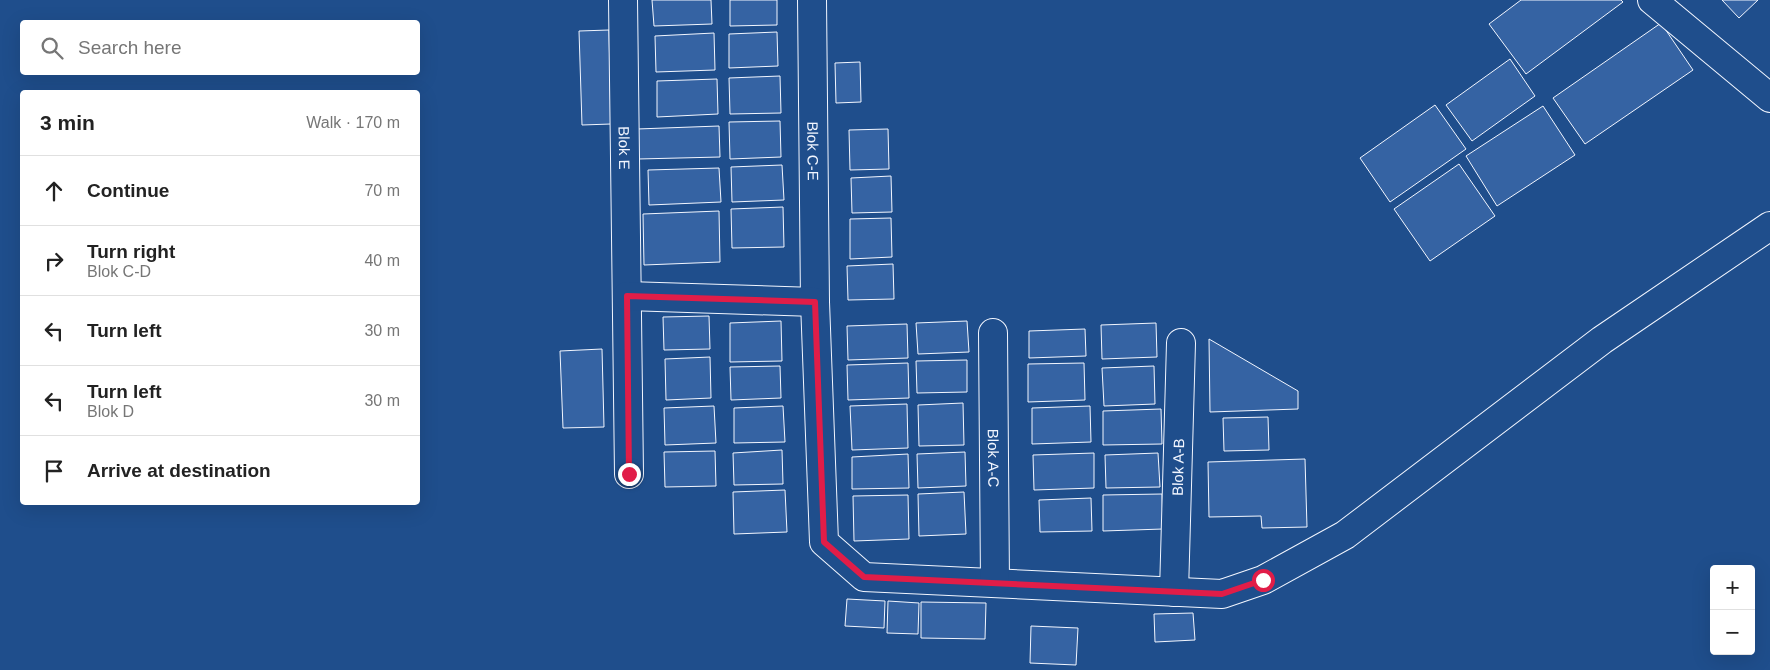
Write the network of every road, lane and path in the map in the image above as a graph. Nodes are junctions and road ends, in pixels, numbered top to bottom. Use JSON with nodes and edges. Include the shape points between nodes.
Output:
{"nodes":[{"id":1,"x":623,"y":0,"type":"edge"},
{"id":2,"x":812,"y":0,"type":"edge"},
{"id":3,"x":1652,"y":0,"type":"edge"},
{"id":4,"x":1770,"y":98,"type":"edge"},
{"id":5,"x":1770,"y":226,"type":"edge"},
{"id":6,"x":627,"y":296,"type":"junction"},
{"id":7,"x":815,"y":302,"type":"junction"},
{"id":8,"x":993,"y":333,"type":"dead end"},
{"id":9,"x":1181,"y":343,"type":"dead end"},
{"id":10,"x":629,"y":474,"type":"dead end"},
{"id":11,"x":995,"y":583,"type":"junction"},
{"id":12,"x":1174,"y":592,"type":"junction"}],
"edges":[{"from":1,"to":6,"type":"street","name":"Blok E"},
{"from":2,"to":7,"type":"street","name":"Blok C-E"},
{"from":3,"to":4,"type":"street"},
{"from":5,"to":12,"type":"street","via":[[1602,340],[1345,535],[1263,580],[1222,594]]},
{"from":6,"to":7,"type":"street"},
{"from":6,"to":10,"type":"street","name":"Blok E"},
{"from":7,"to":11,"type":"street","name":"Blok C-E","via":[[824,542],[864,577]]},
{"from":8,"to":11,"type":"street","name":"Blok A-C"},
{"from":9,"to":12,"type":"street","name":"Blok A-B"},
{"from":11,"to":12,"type":"street"}]}
